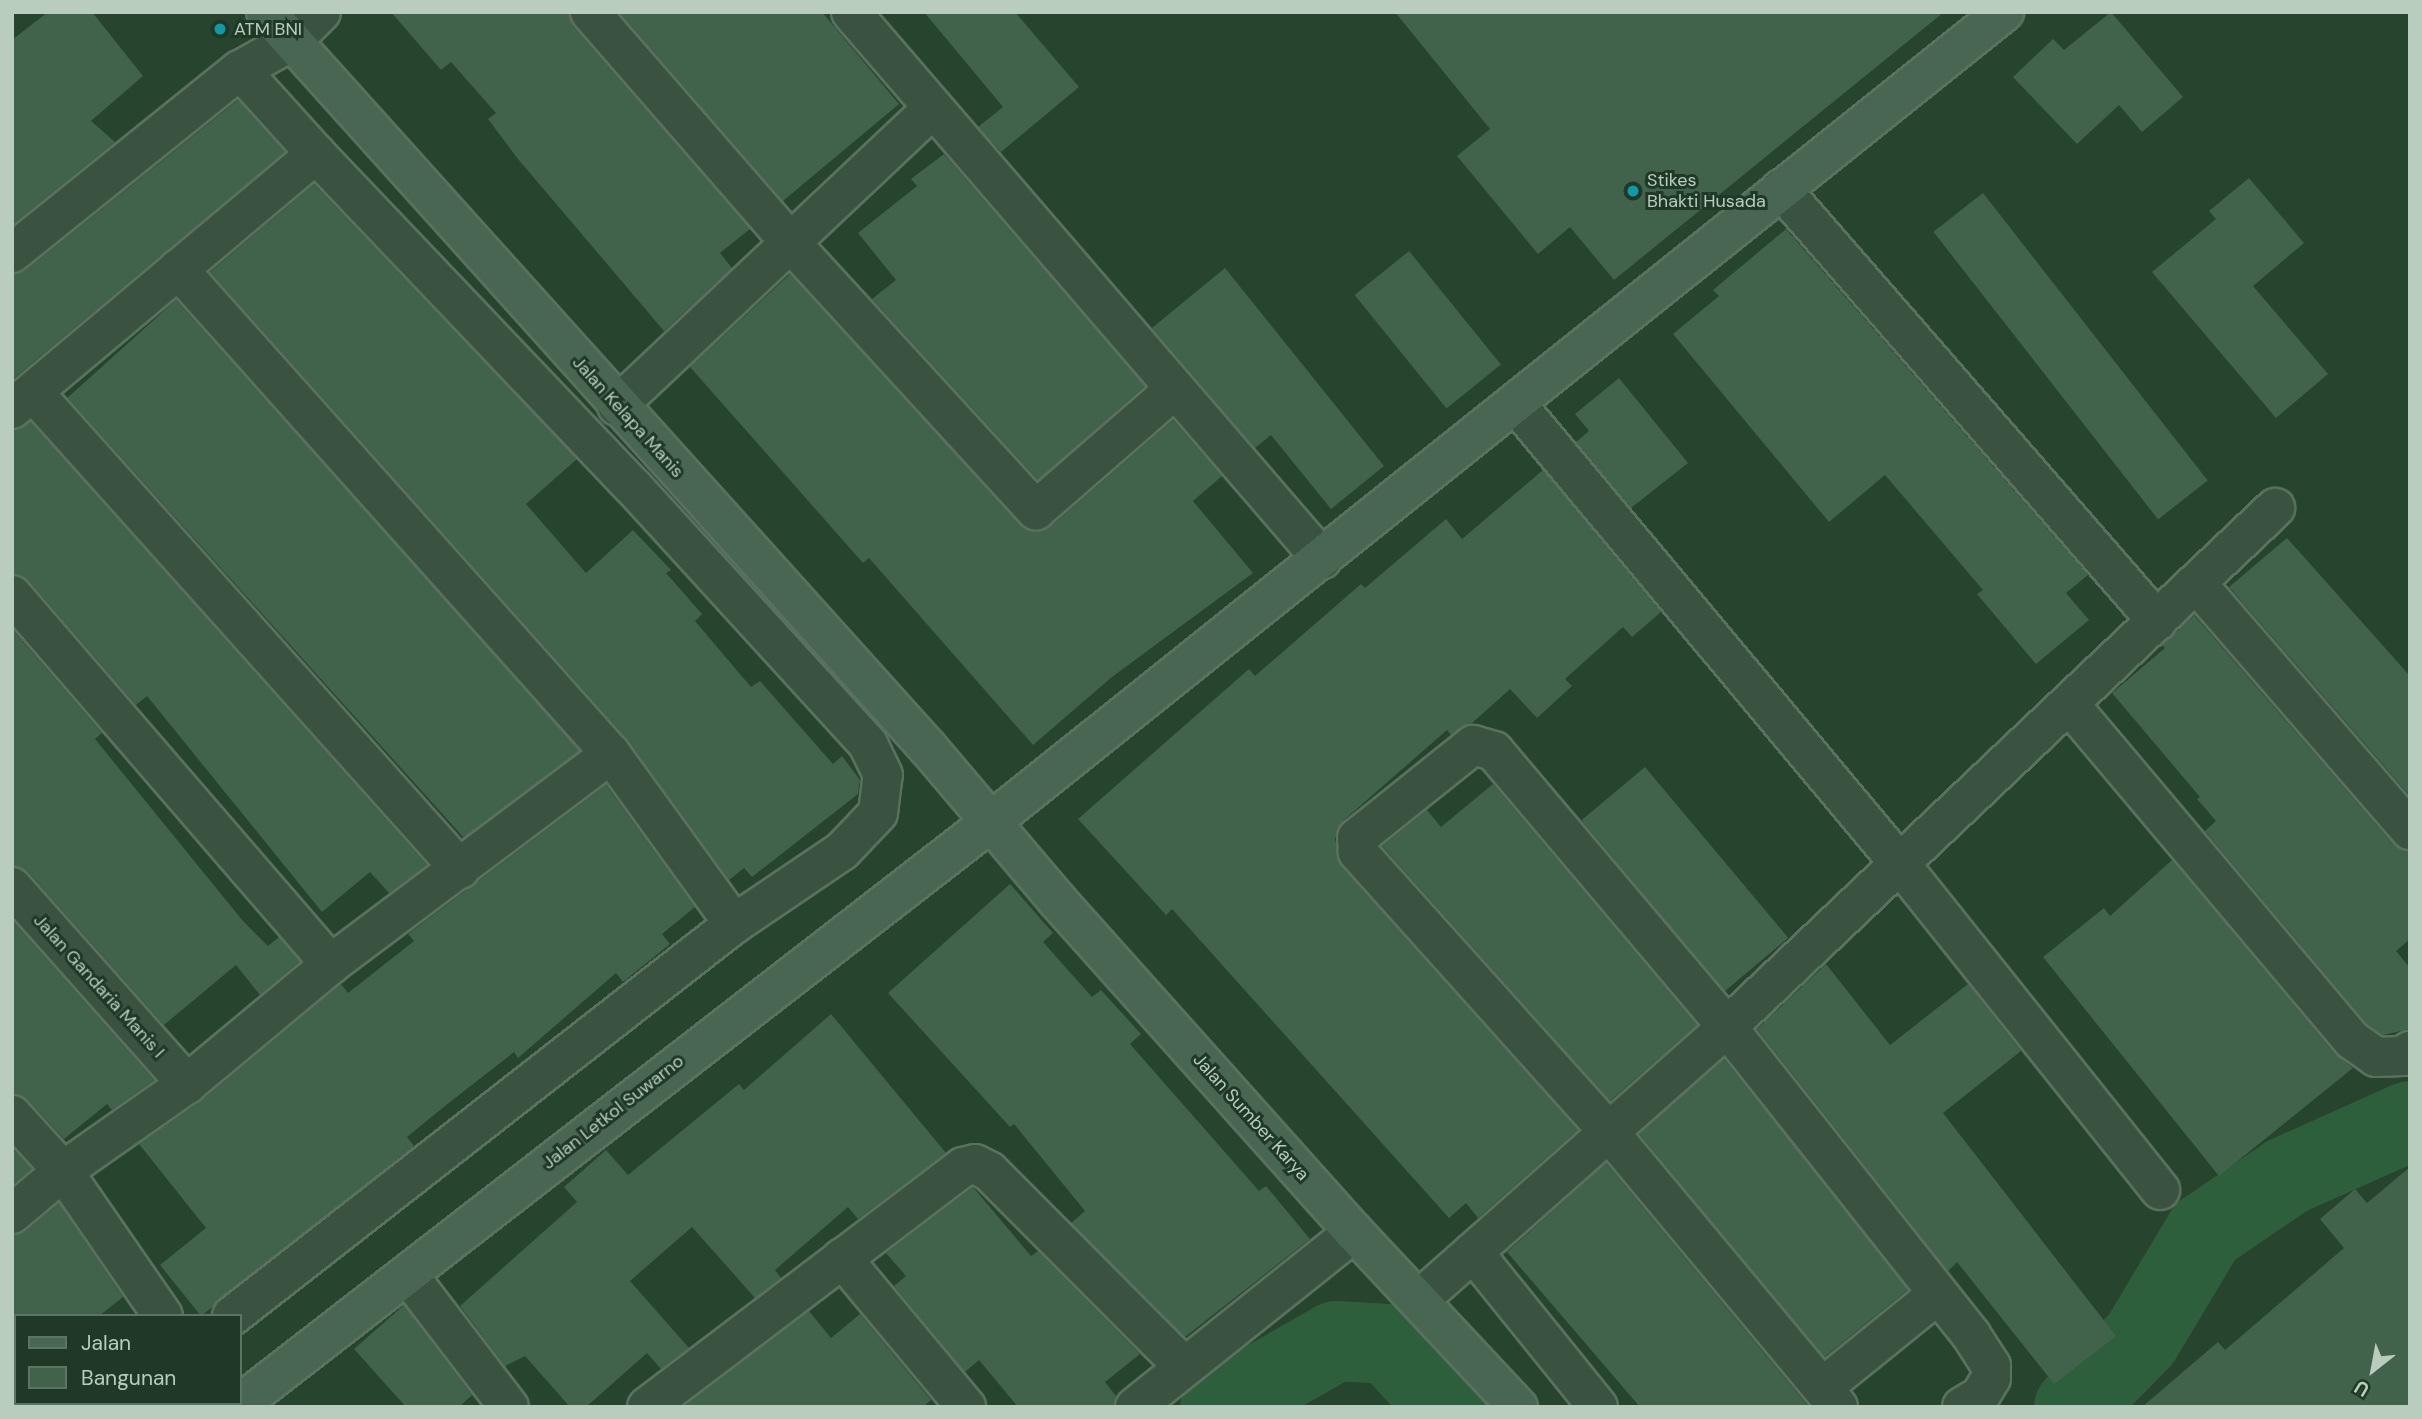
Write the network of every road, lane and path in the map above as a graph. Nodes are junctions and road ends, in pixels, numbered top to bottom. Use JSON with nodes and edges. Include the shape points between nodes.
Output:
{"nodes":[{"id":1,"x":266,"y":12,"type":"edge"},
{"id":2,"x":321,"y":12,"type":"edge"},
{"id":3,"x":590,"y":12,"type":"edge"},
{"id":4,"x":851,"y":12,"type":"edge"},
{"id":5,"x":2004,"y":12,"type":"edge"},
{"id":6,"x":292,"y":41,"type":"junction"},
{"id":7,"x":240,"y":70,"type":"junction"},
{"id":8,"x":931,"y":110,"type":"junction"},
{"id":9,"x":316,"y":154,"type":"junction"},
{"id":10,"x":1781,"y":189,"type":"junction"},
{"id":11,"x":790,"y":242,"type":"junction"},
{"id":12,"x":12,"y":253,"type":"edge"},
{"id":13,"x":178,"y":270,"type":"junction"},
{"id":14,"x":1175,"y":389,"type":"junction"},
{"id":15,"x":23,"y":401,"type":"edge"},
{"id":16,"x":1516,"y":404,"type":"junction"},
{"id":17,"x":617,"y":406,"type":"junction"},
{"id":18,"x":2275,"y":508,"type":"dead end"},
{"id":19,"x":1322,"y":559,"type":"junction"},
{"id":20,"x":2196,"y":583,"type":"junction"},
{"id":21,"x":12,"y":594,"type":"edge"},
{"id":22,"x":2157,"y":621,"type":"junction"},
{"id":23,"x":2069,"y":704,"type":"junction"},
{"id":24,"x":611,"y":754,"type":"junction"},
{"id":25,"x":992,"y":821,"type":"junction"},
{"id":26,"x":2410,"y":830,"type":"edge"},
{"id":27,"x":1900,"y":864,"type":"junction"},
{"id":28,"x":460,"y":869,"type":"junction"},
{"id":29,"x":12,"y":887,"type":"edge"},
{"id":30,"x":734,"y":924,"type":"junction"},
{"id":31,"x":331,"y":964,"type":"junction"},
{"id":32,"x":1727,"y":1027,"type":"junction"},
{"id":33,"x":2410,"y":1051,"type":"edge"},
{"id":34,"x":187,"y":1084,"type":"junction"},
{"id":35,"x":12,"y":1115,"type":"edge"},
{"id":36,"x":1608,"y":1131,"type":"junction"},
{"id":37,"x":63,"y":1171,"type":"junction"},
{"id":38,"x":2160,"y":1190,"type":"dead end"},
{"id":39,"x":12,"y":1214,"type":"edge"},
{"id":40,"x":1354,"y":1232,"type":"junction"},
{"id":41,"x":1473,"y":1252,"type":"junction"},
{"id":42,"x":842,"y":1258,"type":"junction"},
{"id":43,"x":408,"y":1275,"type":"junction"},
{"id":44,"x":1938,"y":1294,"type":"junction"},
{"id":45,"x":1420,"y":1299,"type":"junction"},
{"id":46,"x":162,"y":1314,"type":"edge"},
{"id":47,"x":235,"y":1314,"type":"edge"},
{"id":48,"x":1184,"y":1367,"type":"junction"},
{"id":49,"x":1830,"y":1397,"type":"edge"},
{"id":50,"x":242,"y":1402,"type":"edge"},
{"id":51,"x":509,"y":1407,"type":"edge"},
{"id":52,"x":647,"y":1407,"type":"edge"},
{"id":53,"x":966,"y":1407,"type":"edge"},
{"id":54,"x":1135,"y":1407,"type":"edge"},
{"id":55,"x":1518,"y":1407,"type":"edge"},
{"id":56,"x":1598,"y":1407,"type":"edge"},
{"id":57,"x":1962,"y":1407,"type":"edge"}],
"edges":[{"from":1,"to":6,"type":"street","name":"Jalan Kelapa Manis"},
{"from":2,"to":6,"type":"street"},
{"from":3,"to":11,"type":"street"},
{"from":4,"to":8,"type":"street"},
{"from":5,"to":10,"type":"street","name":"Jalan Letkol Suwarno"},
{"from":6,"to":7,"type":"street"},
{"from":6,"to":17,"type":"street","name":"Jalan Kelapa Manis"},
{"from":7,"to":9,"type":"street"},
{"from":7,"to":12,"type":"street"},
{"from":8,"to":11,"type":"street"},
{"from":8,"to":14,"type":"street"},
{"from":9,"to":13,"type":"street"},
{"from":9,"to":30,"type":"street","via":[[634,488],[868,744],[883,775],[878,813],[842,851]]},
{"from":10,"to":16,"type":"street","name":"Jalan Letkol Suwarno"},
{"from":10,"to":22,"type":"street"},
{"from":11,"to":14,"type":"street","via":[[1036,510]]},
{"from":11,"to":17,"type":"street"},
{"from":13,"to":15,"type":"street"},
{"from":13,"to":24,"type":"street"},
{"from":14,"to":19,"type":"street"},
{"from":15,"to":28,"type":"street"},
{"from":16,"to":19,"type":"street","name":"Jalan Letkol Suwarno"},
{"from":16,"to":27,"type":"street"},
{"from":17,"to":25,"type":"street","name":"Jalan Kelapa Manis"},
{"from":18,"to":20,"type":"street"},
{"from":19,"to":25,"type":"street","name":"Jalan Letkol Suwarno"},
{"from":20,"to":22,"type":"street"},
{"from":20,"to":26,"type":"street"},
{"from":21,"to":31,"type":"street"},
{"from":22,"to":23,"type":"street"},
{"from":23,"to":27,"type":"street"},
{"from":23,"to":33,"type":"street","via":[[2352,1040],[2376,1057],[2403,1056]]},
{"from":24,"to":28,"type":"street"},
{"from":24,"to":30,"type":"street"},
{"from":25,"to":40,"type":"street","name":"Jalan Sumber Karya"},
{"from":25,"to":43,"type":"street","name":"Jalan Letkol Suwarno"},
{"from":27,"to":32,"type":"street"},
{"from":27,"to":38,"type":"street"},
{"from":28,"to":31,"type":"street"},
{"from":29,"to":34,"type":"street","name":"Jalan Gandaria Manis I"},
{"from":30,"to":47,"type":"street"},
{"from":31,"to":34,"type":"street"},
{"from":32,"to":36,"type":"street"},
{"from":32,"to":36,"type":"street","via":[[1486,746],[1473,746],[1357,838],[1358,852]]},
{"from":32,"to":44,"type":"street"},
{"from":34,"to":37,"type":"street"},
{"from":35,"to":37,"type":"street"},
{"from":36,"to":41,"type":"street"},
{"from":36,"to":49,"type":"street"},
{"from":37,"to":39,"type":"street"},
{"from":37,"to":46,"type":"street"},
{"from":40,"to":45,"type":"street","name":"Jalan Sumber Karya"},
{"from":40,"to":48,"type":"street"},
{"from":41,"to":45,"type":"street"},
{"from":41,"to":56,"type":"street"},
{"from":42,"to":48,"type":"street","via":[[963,1167],[975,1164],[989,1171]]},
{"from":42,"to":52,"type":"street"},
{"from":42,"to":53,"type":"street"},
{"from":43,"to":50,"type":"street","name":"Jalan Letkol Suwarno"},
{"from":43,"to":51,"type":"street"},
{"from":44,"to":49,"type":"street"},
{"from":44,"to":57,"type":"street","via":[[1991,1366],[1991,1378],[1980,1396]]},
{"from":45,"to":55,"type":"street","name":"Jalan Sumber Karya"},
{"from":48,"to":54,"type":"street"}]}
